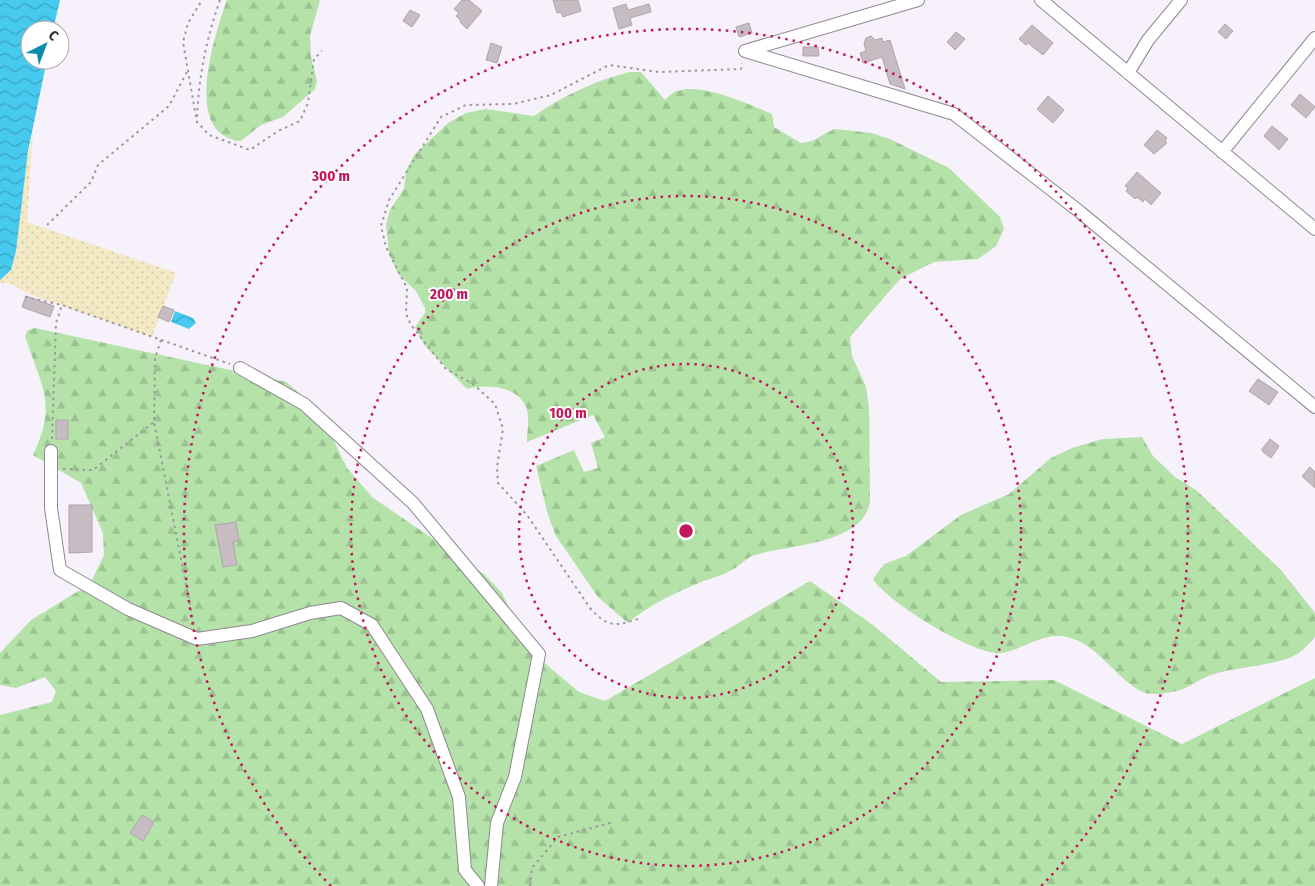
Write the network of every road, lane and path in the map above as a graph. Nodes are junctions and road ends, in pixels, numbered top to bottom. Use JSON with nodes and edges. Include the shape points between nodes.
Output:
{"nodes":[{"id":1,"x":202,"y":0,"type":"edge"},
{"id":2,"x":220,"y":0,"type":"edge"},
{"id":3,"x":918,"y":0,"type":"edge"},
{"id":4,"x":1040,"y":0,"type":"edge"},
{"id":5,"x":1180,"y":0,"type":"edge"},
{"id":6,"x":1315,"y":38,"type":"edge"},
{"id":7,"x":322,"y":51,"type":"dead end"},
{"id":8,"x":745,"y":51,"type":"junction"},
{"id":9,"x":188,"y":70,"type":"junction"},
{"id":10,"x":1128,"y":73,"type":"junction"},
{"id":11,"x":196,"y":122,"type":"junction"},
{"id":12,"x":1222,"y":152,"type":"junction"},
{"id":13,"x":47,"y":225,"type":"dead end"},
{"id":14,"x":1315,"y":229,"type":"edge"},
{"id":15,"x":25,"y":297,"type":"dead end"},
{"id":16,"x":62,"y":305,"type":"junction"},
{"id":17,"x":161,"y":340,"type":"junction"},
{"id":18,"x":240,"y":368,"type":"joint"},
{"id":19,"x":1315,"y":407,"type":"edge"},
{"id":20,"x":154,"y":422,"type":"junction"},
{"id":21,"x":51,"y":452,"type":"joint"},
{"id":22,"x":51,"y":469,"type":"junction"},
{"id":23,"x":638,"y":619,"type":"dead end"},
{"id":24,"x":197,"y":639,"type":"junction"},
{"id":25,"x":614,"y":822,"type":"dead end"},
{"id":26,"x":478,"y":886,"type":"edge"},
{"id":27,"x":491,"y":886,"type":"edge"},
{"id":28,"x":530,"y":886,"type":"edge"}],
"edges":[{"from":1,"to":9,"type":"path","via":[[188,23],[183,42]]},
{"from":2,"to":11,"type":"path","via":[[200,78]]},
{"from":3,"to":8,"type":"street"},
{"from":4,"to":10,"type":"street"},
{"from":5,"to":10,"type":"street","via":[[1148,40]]},
{"from":6,"to":12,"type":"street"},
{"from":7,"to":11,"type":"path","via":[[314,59],[308,103],[300,121],[250,150],[209,135]]},
{"from":8,"to":19,"type":"street","via":[[954,114],[1080,212]]},
{"from":8,"to":23,"type":"path","via":[[741,69],[659,72],[609,66],[551,95],[513,104],[466,104],[441,117],[389,200],[380,226],[386,247],[407,288],[406,314],[411,325],[446,369],[473,384],[495,404],[503,429],[498,482],[527,515],[600,619],[622,625]]},
{"from":9,"to":11,"type":"path"},
{"from":9,"to":13,"type":"path","via":[[169,106],[98,166],[91,182]]},
{"from":10,"to":12,"type":"street"},
{"from":12,"to":14,"type":"street"},
{"from":15,"to":16,"type":"path"},
{"from":16,"to":17,"type":"path"},
{"from":16,"to":21,"type":"path","via":[[56,323]]},
{"from":17,"to":18,"type":"path"},
{"from":17,"to":20,"type":"path","via":[[155,358]]},
{"from":18,"to":27,"type":"street","via":[[304,404],[413,503],[539,654],[515,777],[497,823]]},
{"from":20,"to":22,"type":"path","via":[[93,470]]},
{"from":20,"to":24,"type":"path"},
{"from":21,"to":22,"type":"street"},
{"from":22,"to":24,"type":"street","via":[[51,508],[60,570],[128,609]]},
{"from":24,"to":26,"type":"street","via":[[252,631],[341,608],[372,626],[428,709],[460,797],[465,870]]},
{"from":25,"to":28,"type":"path","via":[[558,837],[532,868]]}]}
